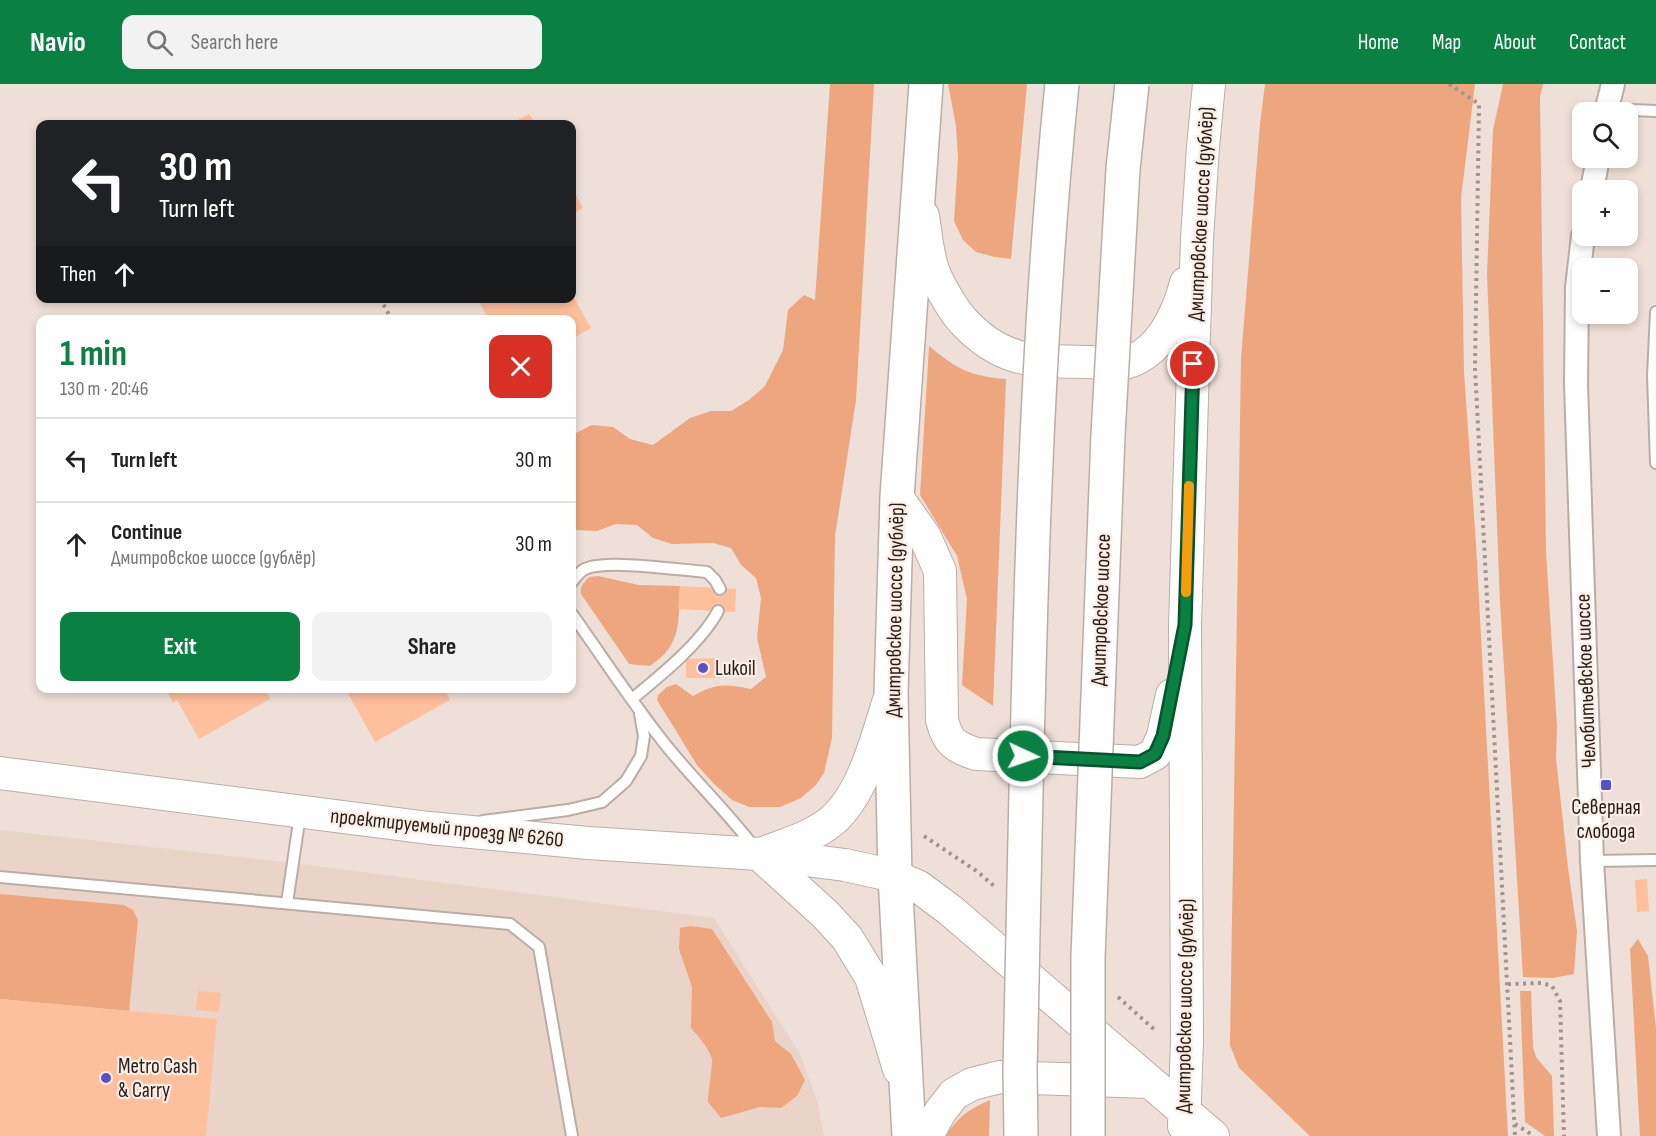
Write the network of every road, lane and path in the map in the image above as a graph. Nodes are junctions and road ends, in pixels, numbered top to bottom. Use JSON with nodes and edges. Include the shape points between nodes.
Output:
{"nodes":[{"id":1,"x":926,"y":84,"type":"edge"},
{"id":2,"x":1062,"y":84,"type":"edge"},
{"id":3,"x":1132,"y":84,"type":"edge"},
{"id":4,"x":1209,"y":84,"type":"edge"},
{"id":5,"x":1449,"y":84,"type":"edge"},
{"id":6,"x":1613,"y":84,"type":"edge"},
{"id":7,"x":1608,"y":102,"type":"edge"},
{"id":8,"x":1638,"y":111,"type":"edge"},
{"id":9,"x":1656,"y":111,"type":"edge"},
{"id":10,"x":918,"y":191,"type":"junction"},
{"id":11,"x":1197,"y":239,"type":"junction"},
{"id":12,"x":1582,"y":246,"type":"edge"},
{"id":13,"x":1656,"y":312,"type":"edge"},
{"id":14,"x":1656,"y":463,"type":"edge"},
{"id":15,"x":897,"y":497,"type":"junction"},
{"id":16,"x":576,"y":577,"type":"edge"},
{"id":17,"x":720,"y":588,"type":"dead end"},
{"id":18,"x":718,"y":611,"type":"dead end"},
{"id":19,"x":576,"y":620,"type":"edge"},
{"id":20,"x":1185,"y":625,"type":"junction"},
{"id":21,"x":891,"y":693,"type":"junction"},
{"id":22,"x":632,"y":699,"type":"junction"},
{"id":23,"x":639,"y":710,"type":"junction"},
{"id":24,"x":0,"y":773,"type":"edge"},
{"id":25,"x":301,"y":812,"type":"junction"},
{"id":26,"x":429,"y":828,"type":"junction"},
{"id":27,"x":759,"y":855,"type":"junction"},
{"id":28,"x":1656,"y":860,"type":"edge"},
{"id":29,"x":1592,"y":861,"type":"junction"},
{"id":30,"x":895,"y":876,"type":"junction"},
{"id":31,"x":0,"y":877,"type":"edge"},
{"id":32,"x":287,"y":903,"type":"junction"},
{"id":33,"x":1508,"y":984,"type":"junction"},
{"id":34,"x":1150,"y":1083,"type":"junction"},
{"id":35,"x":906,"y":1091,"type":"junction"},
{"id":36,"x":1184,"y":1124,"type":"edge"},
{"id":37,"x":1515,"y":1124,"type":"junction"},
{"id":38,"x":1607,"y":1133,"type":"edge"},
{"id":39,"x":573,"y":1136,"type":"edge"},
{"id":40,"x":909,"y":1136,"type":"edge"},
{"id":41,"x":927,"y":1136,"type":"edge"},
{"id":42,"x":1021,"y":1136,"type":"edge"},
{"id":43,"x":1088,"y":1136,"type":"edge"},
{"id":44,"x":1213,"y":1136,"type":"edge"},
{"id":45,"x":1515,"y":1136,"type":"edge"},
{"id":46,"x":1534,"y":1136,"type":"edge"},
{"id":47,"x":1564,"y":1136,"type":"edge"}],
"edges":[{"from":1,"to":10,"type":"highway","name":"Дмитровское шоссе (дублёр)"},
{"from":2,"to":42,"type":"highway","bridge":true,"via":[[1051,190],[1038,406]]},
{"from":3,"to":43,"type":"highway","name":"Дмитровское шоссе","bridge":true,"via":[[1123,169],[1108,435],[1088,957]]},
{"from":4,"to":11,"type":"main road","name":"Дмитровское шоссе (дублёр)"},
{"from":5,"to":33,"type":"path","via":[[1479,104],[1474,368]]},
{"from":6,"to":7,"type":"street"},
{"from":8,"to":9,"type":"lane"},
{"from":10,"to":11,"type":"main road","via":[[933,270],[963,320],[1007,354],[1030,360],[1125,363],[1143,354],[1161,339],[1172,322]]},
{"from":10,"to":15,"type":"highway","name":"Дмитровское шоссе (дублёр)"},
{"from":11,"to":20,"type":"main road","name":"Дмитровское шоссе (дублёр)"},
{"from":12,"to":29,"type":"street","name":"Челобитьевское шоссе","via":[[1577,287],[1576,384]]},
{"from":13,"to":14,"type":"lane"},
{"from":15,"to":20,"type":"main road","via":[[925,537],[940,571],[942,720],[946,735],[957,747],[976,754],[1140,762],[1155,754],[1163,736]]},
{"from":15,"to":21,"type":"highway","name":"Дмитровское шоссе (дублёр)"},
{"from":16,"to":17,"type":"lane","via":[[582,570],[615,565],[707,572]]},
{"from":18,"to":22,"type":"lane","via":[[712,623]]},
{"from":19,"to":22,"type":"lane"},
{"from":20,"to":36,"type":"main road","name":"Дмитровское шоссе (дублёр)"},
{"from":21,"to":27,"type":"main road","via":[[857,788],[833,820],[801,840]]},
{"from":21,"to":30,"type":"highway","name":"Дмитровское шоссе (дублёр)"},
{"from":22,"to":23,"type":"lane"},
{"from":23,"to":26,"type":"lane","via":[[644,736],[641,756],[626,781],[603,802]]},
{"from":23,"to":27,"type":"lane"},
{"from":24,"to":25,"type":"main road","name":"проектируемый проезд № 6260"},
{"from":25,"to":26,"type":"main road","name":"проектируемый проезд № 6260"},
{"from":25,"to":32,"type":"lane"},
{"from":26,"to":27,"type":"main road","name":"проектируемый проезд № 6260"},
{"from":27,"to":30,"type":"main road","name":"проектируемый проезд № 6260","via":[[845,864]]},
{"from":27,"to":35,"type":"main road","via":[[848,938],[871,977]]},
{"from":28,"to":29,"type":"lane"},
{"from":29,"to":38,"type":"street","name":"Челобитьевское шоссе"},
{"from":30,"to":34,"type":"main road","name":"проектируемый проезд № 6260","via":[[919,887],[950,910]]},
{"from":30,"to":35,"type":"highway","name":"Дмитровское шоссе (дублёр)"},
{"from":31,"to":32,"type":"lane"},
{"from":32,"to":39,"type":"lane","via":[[510,924],[539,947]]},
{"from":33,"to":37,"type":"path"},
{"from":33,"to":47,"type":"path","via":[[1552,986],[1560,1001]]},
{"from":34,"to":36,"type":"main road","name":"проектируемый проезд № 6260"},
{"from":34,"to":41,"type":"main road","via":[[1000,1077],[972,1084],[954,1094]]},
{"from":35,"to":40,"type":"highway","name":"Дмитровское шоссе (дублёр)"},
{"from":36,"to":44,"type":"main road"},
{"from":37,"to":45,"type":"path"},
{"from":37,"to":46,"type":"path"}]}
